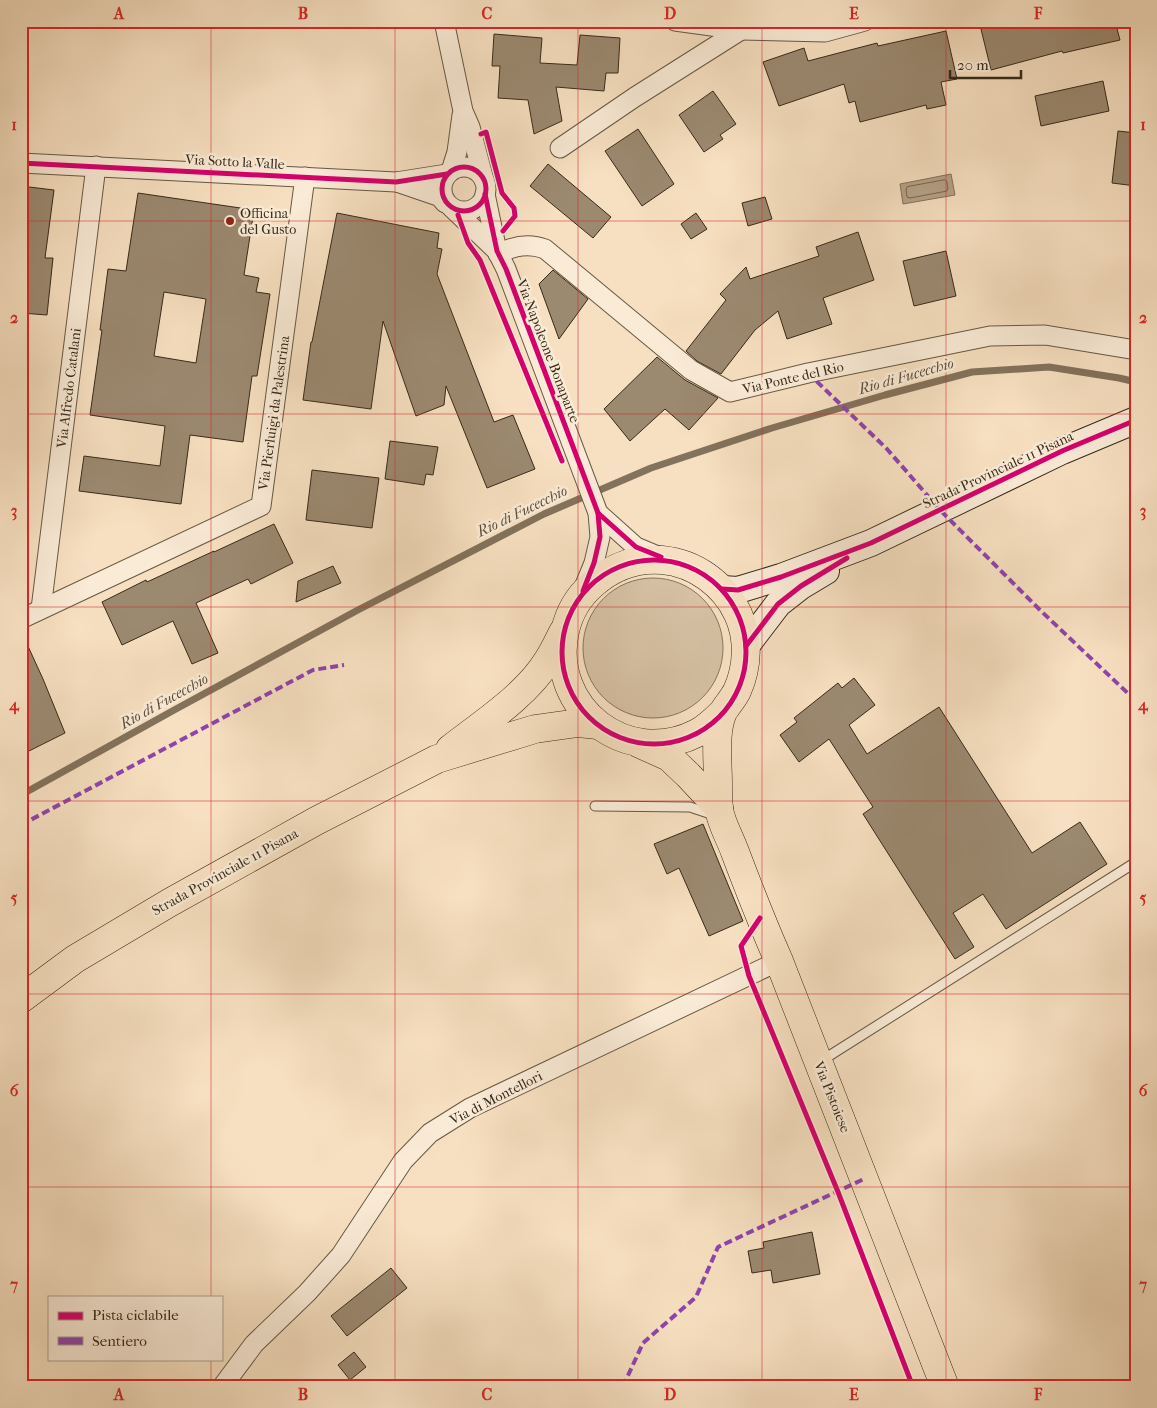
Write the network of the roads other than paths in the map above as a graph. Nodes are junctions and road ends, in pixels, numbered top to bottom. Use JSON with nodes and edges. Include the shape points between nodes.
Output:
{"nodes":[{"id":1,"x":444,"y":21,"type":"edge"},
{"id":2,"x":675,"y":21,"type":"edge"},
{"id":3,"x":865,"y":21,"type":"edge"},
{"id":4,"x":741,"y":30,"type":"junction"},
{"id":5,"x":463,"y":111,"type":"junction"},
{"id":6,"x":560,"y":148,"type":"dead end"},
{"id":7,"x":21,"y":163,"type":"edge"},
{"id":8,"x":96,"y":166,"type":"junction"},
{"id":9,"x":449,"y":173,"type":"junction"},
{"id":10,"x":305,"y":176,"type":"junction"},
{"id":11,"x":396,"y":182,"type":"junction"},
{"id":12,"x":485,"y":187,"type":"junction"},
{"id":13,"x":449,"y":205,"type":"junction"},
{"id":14,"x":497,"y":253,"type":"junction"},
{"id":15,"x":1136,"y":350,"type":"edge"},
{"id":16,"x":1136,"y":420,"type":"edge"},
{"id":17,"x":598,"y":513,"type":"junction"},
{"id":18,"x":871,"y":543,"type":"junction"},
{"id":19,"x":673,"y":562,"type":"junction"},
{"id":20,"x":722,"y":590,"type":"junction"},
{"id":21,"x":580,"y":598,"type":"junction"},
{"id":22,"x":41,"y":609,"type":"junction"},
{"id":23,"x":21,"y":619,"type":"edge"},
{"id":24,"x":566,"y":625,"type":"junction"},
{"id":25,"x":746,"y":646,"type":"junction"},
{"id":26,"x":723,"y":712,"type":"junction"},
{"id":27,"x":598,"y":725,"type":"junction"},
{"id":28,"x":634,"y":742,"type":"junction"},
{"id":29,"x":437,"y":759,"type":"junction"},
{"id":30,"x":595,"y":806,"type":"dead end"},
{"id":31,"x":720,"y":813,"type":"junction"},
{"id":32,"x":1136,"y":862,"type":"edge"},
{"id":33,"x":779,"y":962,"type":"junction"},
{"id":34,"x":21,"y":999,"type":"edge"},
{"id":35,"x":818,"y":1062,"type":"junction"},
{"id":36,"x":222,"y":1387,"type":"edge"},
{"id":37,"x":945,"y":1387,"type":"edge"}],
"edges":[{"from":1,"to":5,"type":"street","name":"Via Napoleone Bonaparte"},
{"from":2,"to":4,"type":"street"},
{"from":3,"to":4,"type":"street","via":[[824,32]]},
{"from":4,"to":6,"type":"street"},
{"from":5,"to":9,"type":"street","name":"Via Napoleone Bonaparte","via":[[457,152]]},
{"from":5,"to":12,"type":"street","name":"Via Napoleone Bonaparte"},
{"from":7,"to":8,"type":"street","name":"Via Sotto la Valle"},
{"from":8,"to":10,"type":"street","name":"Via Sotto la Valle"},
{"from":8,"to":22,"type":"street","name":"Via Alfredo Catalani"},
{"from":9,"to":11,"type":"street","name":"Via Sotto la Valle"},
{"from":9,"to":12,"type":"street","via":[[463,167],[470,168],[480,174]]},
{"from":9,"to":13,"type":"street","name":"Via Napoleone Bonaparte","via":[[441,188],[442,196]]},
{"from":10,"to":11,"type":"street","name":"Via Sotto la Valle"},
{"from":10,"to":22,"type":"street","name":"Via Pierluigi da Palestrina","via":[[261,506]]},
{"from":11,"to":13,"type":"street","name":"Via Sotto la Valle","via":[[440,197]]},
{"from":12,"to":13,"type":"street","via":[[483,201],[472,210],[458,211]]},
{"from":12,"to":14,"type":"street","name":"Via Napoleone Bonaparte"},
{"from":13,"to":14,"type":"street","name":"Via Napoleone Bonaparte"},
{"from":14,"to":15,"type":"street","name":"Via Ponte del Rio","via":[[526,245],[545,249],[691,370],[730,392],[990,336],[1045,335]]},
{"from":14,"to":17,"type":"street","name":"Via Napoleone Bonaparte","via":[[506,269]]},
{"from":16,"to":18,"type":"main road","name":"Strada Provinciale 11 Pisana","via":[[1062,451]]},
{"from":17,"to":19,"type":"street","name":"Via Napoleone Bonaparte","via":[[636,548]]},
{"from":17,"to":21,"type":"street","name":"Via Napoleone Bonaparte","via":[[600,537]]},
{"from":18,"to":20,"type":"main road","name":"Strada Provinciale 11 Pisana","via":[[781,577],[738,590]]},
{"from":18,"to":25,"type":"main road","name":"Strada Provinciale 11 Pisana","via":[[778,604]]},
{"from":19,"to":20,"type":"main road","name":"Strada Provinciale 11 Pisana","via":[[708,577]]},
{"from":19,"to":21,"type":"main road","name":"Strada Provinciale 11 Pisana","via":[[647,560],[621,566],[598,579]]},
{"from":20,"to":25,"type":"main road","name":"Strada Provinciale 11 Pisana","via":[[739,616]]},
{"from":21,"to":24,"type":"main road","name":"Strada Provinciale 11 Pisana"},
{"from":22,"to":23,"type":"street","name":"Via Pierluigi da Palestrina"},
{"from":24,"to":27,"type":"main road","via":[[562,652],[567,680],[579,705]]},
{"from":24,"to":29,"type":"main road","name":"Strada Provinciale 11 Pisana","via":[[548,661],[532,682]]},
{"from":25,"to":26,"type":"main road","name":"Strada Provinciale 11 Pisana","via":[[741,681]]},
{"from":26,"to":28,"type":"main road","via":[[712,724],[683,739],[651,744]]},
{"from":26,"to":31,"type":"main road","name":"Via Pistoiese","via":[[718,737]]},
{"from":27,"to":28,"type":"main road","name":"Via Pistoiese"},
{"from":27,"to":29,"type":"main road","name":"Strada Provinciale 11 Pisana","via":[[578,723],[535,729]]},
{"from":28,"to":31,"type":"main road","name":"Via Pistoiese","via":[[669,757]]},
{"from":29,"to":34,"type":"main road","name":"Strada Provinciale 11 Pisana","via":[[316,821],[169,903],[75,959]]},
{"from":30,"to":31,"type":"lane","via":[[690,807]]},
{"from":31,"to":33,"type":"main road","name":"Via Pistoiese"},
{"from":32,"to":35,"type":"lane"},
{"from":33,"to":35,"type":"main road","name":"Via Pistoiese"},
{"from":33,"to":36,"type":"street","name":"Via di Montellori","via":[[470,1108],[430,1133],[404,1161],[341,1255],[254,1344]]},
{"from":35,"to":37,"type":"main road","name":"Via Pistoiese"}]}
